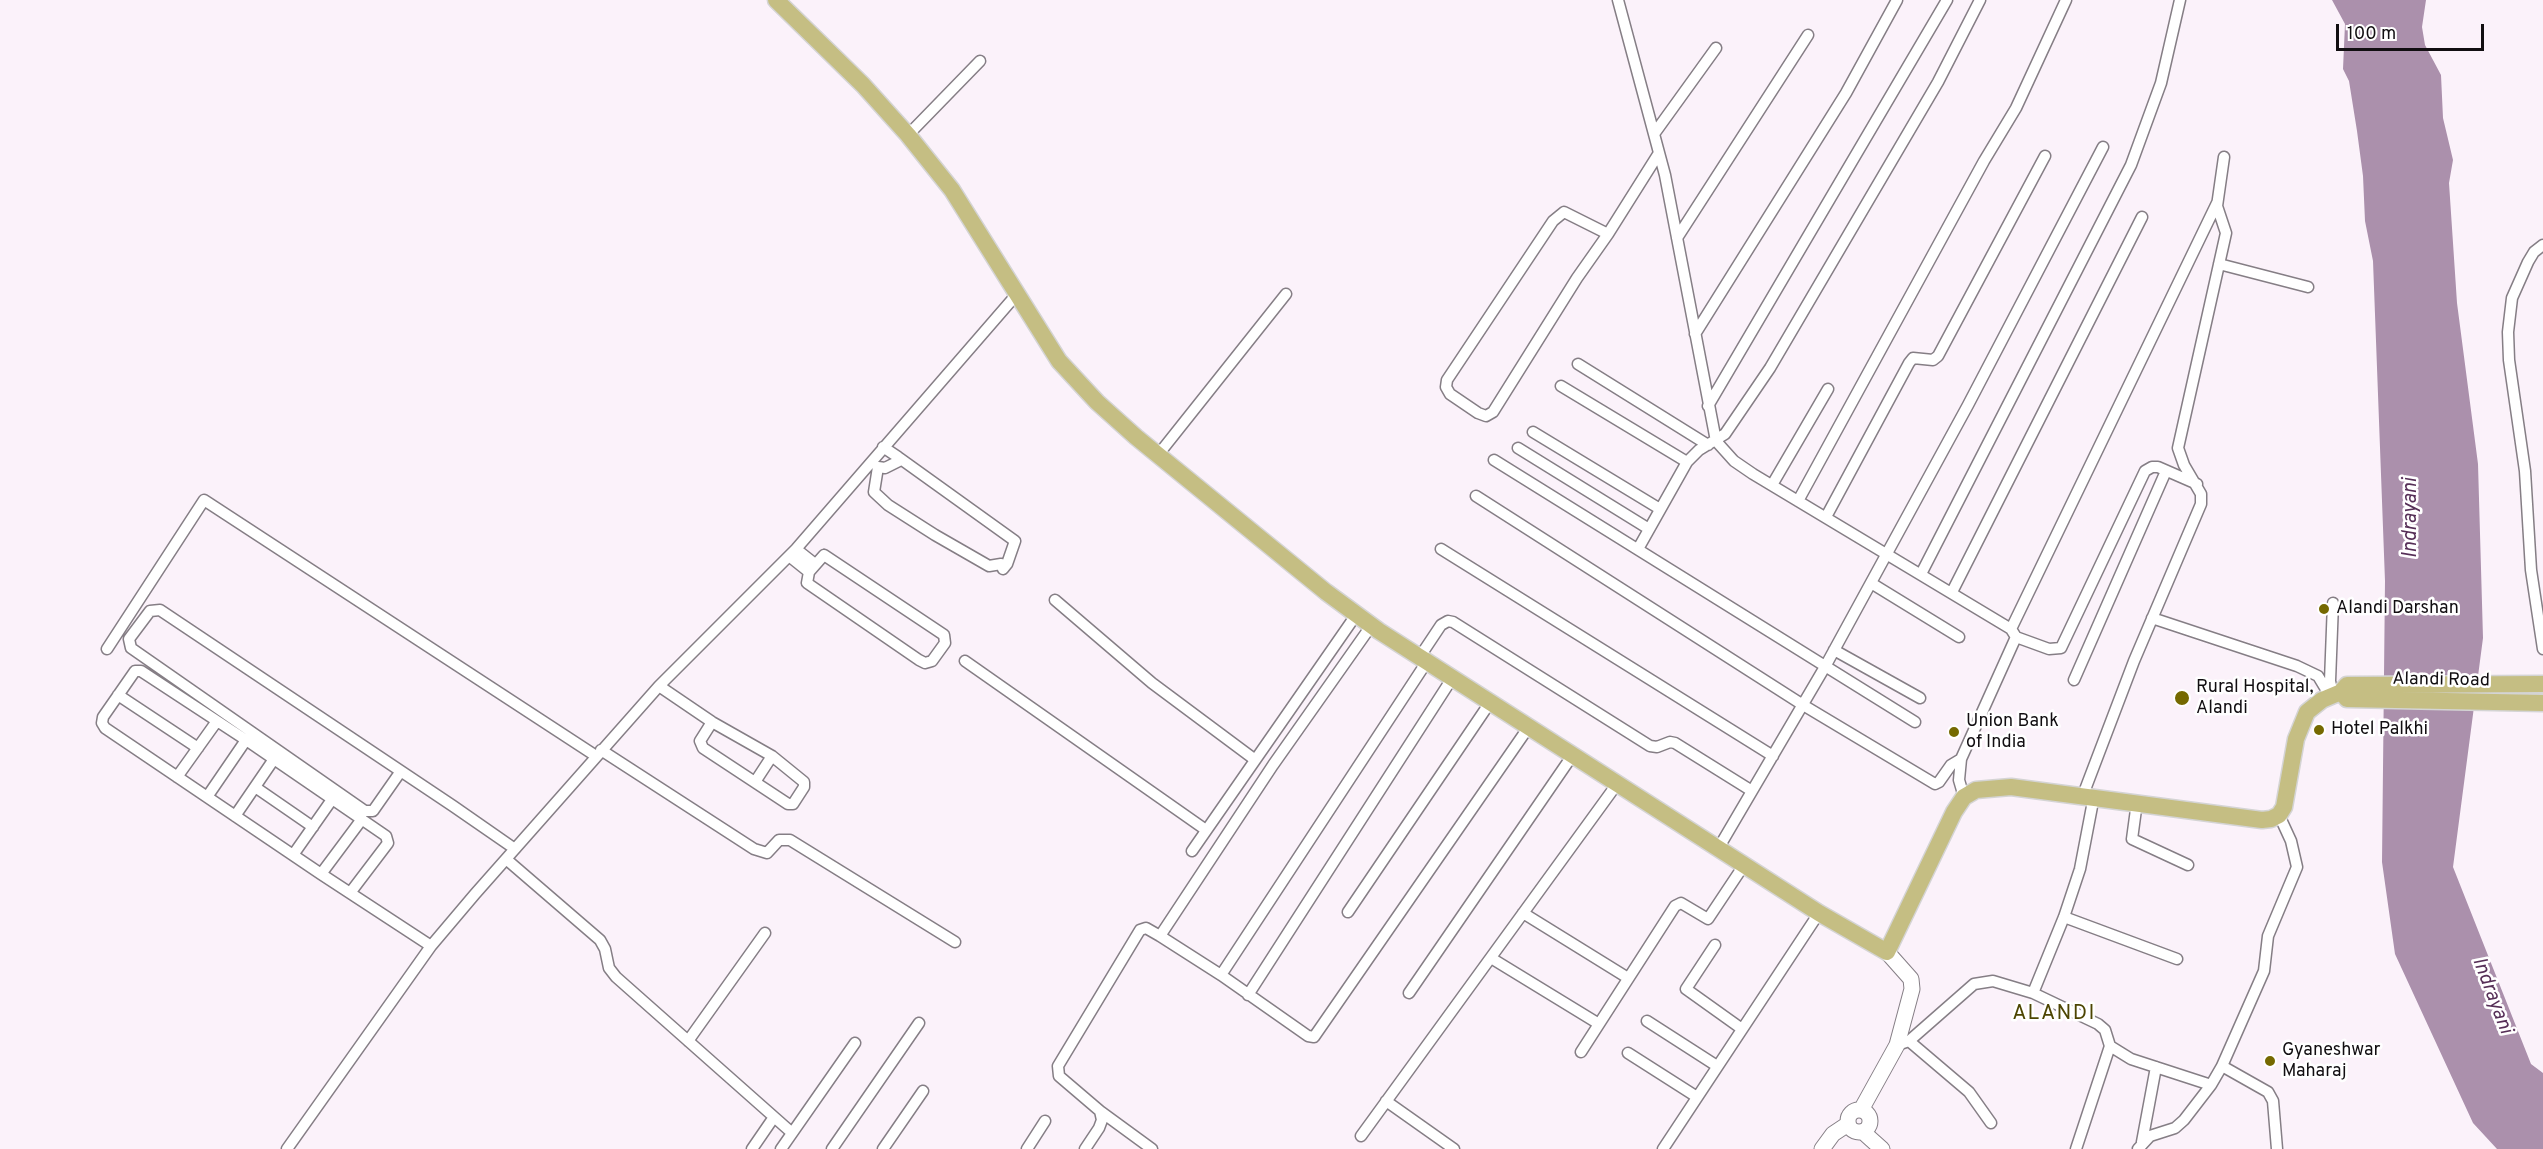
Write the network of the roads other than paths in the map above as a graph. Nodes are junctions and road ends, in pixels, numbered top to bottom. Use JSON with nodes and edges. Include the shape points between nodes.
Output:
{"nodes":[{"id":1,"x":776,"y":0,"type":"edge"},
{"id":2,"x":1618,"y":0,"type":"edge"},
{"id":3,"x":1897,"y":0,"type":"edge"},
{"id":4,"x":1947,"y":0,"type":"edge"},
{"id":5,"x":1980,"y":0,"type":"edge"},
{"id":6,"x":2066,"y":0,"type":"edge"},
{"id":7,"x":2180,"y":0,"type":"edge"},
{"id":8,"x":1808,"y":35,"type":"dead end"},
{"id":9,"x":1716,"y":48,"type":"dead end"},
{"id":10,"x":980,"y":62,"type":"dead end"},
{"id":11,"x":1654,"y":134,"type":"junction"},
{"id":12,"x":908,"y":135,"type":"junction"},
{"id":13,"x":2103,"y":147,"type":"dead end"},
{"id":14,"x":1659,"y":153,"type":"junction"},
{"id":15,"x":2045,"y":156,"type":"dead end"},
{"id":16,"x":2224,"y":157,"type":"dead end"},
{"id":17,"x":2217,"y":202,"type":"junction"},
{"id":18,"x":2142,"y":217,"type":"dead end"},
{"id":19,"x":1608,"y":234,"type":"junction"},
{"id":20,"x":1677,"y":238,"type":"junction"},
{"id":21,"x":2543,"y":245,"type":"edge"},
{"id":22,"x":2219,"y":264,"type":"junction"},
{"id":23,"x":2308,"y":287,"type":"dead end"},
{"id":24,"x":1017,"y":294,"type":"junction"},
{"id":25,"x":1286,"y":294,"type":"dead end"},
{"id":26,"x":1695,"y":334,"type":"junction"},
{"id":27,"x":1578,"y":364,"type":"dead end"},
{"id":28,"x":1561,"y":386,"type":"dead end"},
{"id":29,"x":1828,"y":389,"type":"dead end"},
{"id":30,"x":1708,"y":406,"type":"junction"},
{"id":31,"x":1533,"y":432,"type":"dead end"},
{"id":32,"x":1712,"y":443,"type":"junction"},
{"id":33,"x":883,"y":447,"type":"junction"},
{"id":34,"x":1518,"y":448,"type":"dead end"},
{"id":35,"x":1158,"y":455,"type":"junction"},
{"id":36,"x":901,"y":460,"type":"junction"},
{"id":37,"x":1494,"y":460,"type":"dead end"},
{"id":38,"x":1687,"y":462,"type":"junction"},
{"id":39,"x":2166,"y":471,"type":"junction"},
{"id":40,"x":2197,"y":484,"type":"junction"},
{"id":41,"x":1772,"y":485,"type":"junction"},
{"id":42,"x":1476,"y":496,"type":"dead end"},
{"id":43,"x":1798,"y":501,"type":"junction"},
{"id":44,"x":1660,"y":509,"type":"junction"},
{"id":45,"x":1826,"y":518,"type":"junction"},
{"id":46,"x":1649,"y":529,"type":"junction"},
{"id":47,"x":1441,"y":549,"type":"dead end"},
{"id":48,"x":1638,"y":549,"type":"junction"},
{"id":49,"x":792,"y":553,"type":"junction"},
{"id":50,"x":1887,"y":554,"type":"junction"},
{"id":51,"x":812,"y":568,"type":"junction"},
{"id":52,"x":1921,"y":574,"type":"junction"},
{"id":53,"x":1871,"y":583,"type":"junction"},
{"id":54,"x":1952,"y":592,"type":"junction"},
{"id":55,"x":1054,"y":600,"type":"dead end"},
{"id":56,"x":2333,"y":603,"type":"dead end"},
{"id":57,"x":1356,"y":615,"type":"junction"},
{"id":58,"x":2152,"y":618,"type":"junction"},
{"id":59,"x":1371,"y":626,"type":"junction"},
{"id":60,"x":2014,"y":633,"type":"junction"},
{"id":61,"x":1959,"y":637,"type":"dead end"},
{"id":62,"x":106,"y":649,"type":"dead end"},
{"id":63,"x":2543,"y":649,"type":"edge"},
{"id":64,"x":1834,"y":650,"type":"junction"},
{"id":65,"x":965,"y":661,"type":"dead end"},
{"id":66,"x":1423,"y":661,"type":"junction"},
{"id":67,"x":1826,"y":665,"type":"junction"},
{"id":68,"x":1451,"y":680,"type":"junction"},
{"id":69,"x":2074,"y":680,"type":"dead end"},
{"id":70,"x":2543,"y":684,"type":"edge"},
{"id":71,"x":659,"y":687,"type":"junction"},
{"id":72,"x":2359,"y":692,"type":"junction"},
{"id":73,"x":2334,"y":694,"type":"junction"},
{"id":74,"x":118,"y":695,"type":"junction"},
{"id":75,"x":1920,"y":698,"type":"dead end"},
{"id":76,"x":2543,"y":703,"type":"edge"},
{"id":77,"x":1489,"y":704,"type":"junction"},
{"id":78,"x":1803,"y":705,"type":"junction"},
{"id":79,"x":217,"y":721,"type":"junction"},
{"id":80,"x":712,"y":722,"type":"junction"},
{"id":81,"x":1915,"y":722,"type":"dead end"},
{"id":82,"x":1528,"y":728,"type":"junction"},
{"id":83,"x":246,"y":740,"type":"junction"},
{"id":84,"x":198,"y":748,"type":"junction"},
{"id":85,"x":599,"y":753,"type":"junction"},
{"id":86,"x":772,"y":756,"type":"junction"},
{"id":87,"x":1572,"y":756,"type":"junction"},
{"id":88,"x":1773,"y":756,"type":"junction"},
{"id":89,"x":274,"y":759,"type":"junction"},
{"id":90,"x":1254,"y":759,"type":"junction"},
{"id":91,"x":1961,"y":759,"type":"junction"},
{"id":92,"x":401,"y":771,"type":"junction"},
{"id":93,"x":177,"y":777,"type":"junction"},
{"id":94,"x":755,"y":782,"type":"junction"},
{"id":95,"x":1617,"y":784,"type":"junction"},
{"id":96,"x":255,"y":786,"type":"junction"},
{"id":97,"x":1752,"y":791,"type":"junction"},
{"id":98,"x":207,"y":796,"type":"junction"},
{"id":99,"x":2089,"y":796,"type":"junction"},
{"id":100,"x":1964,"y":797,"type":"junction"},
{"id":101,"x":333,"y":798,"type":"junction"},
{"id":102,"x":2137,"y":802,"type":"junction"},
{"id":103,"x":2279,"y":815,"type":"junction"},
{"id":104,"x":235,"y":816,"type":"junction"},
{"id":105,"x":362,"y":819,"type":"junction"},
{"id":106,"x":313,"y":827,"type":"junction"},
{"id":107,"x":1206,"y":830,"type":"junction"},
{"id":108,"x":515,"y":849,"type":"junction"},
{"id":109,"x":1718,"y":849,"type":"junction"},
{"id":110,"x":1192,"y":851,"type":"dead end"},
{"id":111,"x":293,"y":855,"type":"junction"},
{"id":112,"x":506,"y":859,"type":"junction"},
{"id":113,"x":1744,"y":865,"type":"junction"},
{"id":114,"x":2188,"y":865,"type":"dead end"},
{"id":115,"x":321,"y":874,"type":"junction"},
{"id":116,"x":350,"y":893,"type":"junction"},
{"id":117,"x":1348,"y":912,"type":"dead end"},
{"id":118,"x":1523,"y":913,"type":"junction"},
{"id":119,"x":1819,"y":913,"type":"junction"},
{"id":120,"x":2064,"y":917,"type":"junction"},
{"id":121,"x":765,"y":933,"type":"dead end"},
{"id":122,"x":1160,"y":936,"type":"junction"},
{"id":123,"x":955,"y":942,"type":"dead end"},
{"id":124,"x":1715,"y":945,"type":"dead end"},
{"id":125,"x":431,"y":946,"type":"junction"},
{"id":126,"x":1887,"y":952,"type":"junction"},
{"id":127,"x":1491,"y":958,"type":"junction"},
{"id":128,"x":2177,"y":959,"type":"dead end"},
{"id":129,"x":1221,"y":975,"type":"junction"},
{"id":130,"x":1628,"y":978,"type":"junction"},
{"id":131,"x":1409,"y":993,"type":"dead end"},
{"id":132,"x":2033,"y":993,"type":"junction"},
{"id":133,"x":1248,"y":994,"type":"junction"},
{"id":134,"x":1647,"y":1021,"type":"dead end"},
{"id":135,"x":919,"y":1023,"type":"dead end"},
{"id":136,"x":1599,"y":1024,"type":"junction"},
{"id":137,"x":1742,"y":1029,"type":"junction"},
{"id":138,"x":688,"y":1041,"type":"junction"},
{"id":139,"x":855,"y":1042,"type":"dead end"},
{"id":140,"x":1903,"y":1043,"type":"junction"},
{"id":141,"x":2110,"y":1046,"type":"junction"},
{"id":142,"x":1581,"y":1052,"type":"dead end"},
{"id":143,"x":1628,"y":1053,"type":"dead end"},
{"id":144,"x":1717,"y":1066,"type":"junction"},
{"id":145,"x":2222,"y":1066,"type":"junction"},
{"id":146,"x":2156,"y":1067,"type":"junction"},
{"id":147,"x":2211,"y":1085,"type":"junction"},
{"id":148,"x":923,"y":1091,"type":"dead end"},
{"id":149,"x":1697,"y":1097,"type":"junction"},
{"id":150,"x":1386,"y":1101,"type":"junction"},
{"id":151,"x":1861,"y":1110,"type":"junction"},
{"id":152,"x":1100,"y":1112,"type":"junction"},
{"id":153,"x":774,"y":1117,"type":"junction"},
{"id":154,"x":1046,"y":1121,"type":"dead end"},
{"id":155,"x":1991,"y":1123,"type":"dead end"},
{"id":156,"x":1848,"y":1124,"type":"junction"},
{"id":157,"x":791,"y":1132,"type":"junction"},
{"id":158,"x":1863,"y":1132,"type":"junction"},
{"id":159,"x":1360,"y":1136,"type":"dead end"},
{"id":160,"x":2140,"y":1145,"type":"edge"},
{"id":161,"x":1149,"y":1148,"type":"edge"},
{"id":162,"x":2273,"y":1148,"type":"edge"},
{"id":163,"x":286,"y":1149,"type":"edge"},
{"id":164,"x":752,"y":1149,"type":"edge"},
{"id":165,"x":781,"y":1149,"type":"edge"},
{"id":166,"x":832,"y":1149,"type":"edge"},
{"id":167,"x":883,"y":1149,"type":"edge"},
{"id":168,"x":1027,"y":1149,"type":"edge"},
{"id":169,"x":1085,"y":1149,"type":"edge"},
{"id":170,"x":1454,"y":1149,"type":"edge"},
{"id":171,"x":1663,"y":1149,"type":"edge"},
{"id":172,"x":1822,"y":1149,"type":"edge"},
{"id":173,"x":1882,"y":1149,"type":"edge"},
{"id":174,"x":2076,"y":1149,"type":"edge"}],
"edges":[{"from":1,"to":12,"type":"main road"},
{"from":2,"to":11,"type":"street"},
{"from":3,"to":26,"type":"street","via":[[1861,68]]},
{"from":4,"to":30,"type":"street"},
{"from":5,"to":32,"type":"street","via":[[1938,82],[1800,316],[1733,424]]},
{"from":6,"to":43,"type":"street","via":[[2016,108]]},
{"from":7,"to":52,"type":"street","via":[[2161,83],[2131,165]]},
{"from":8,"to":20,"type":"street"},
{"from":9,"to":11,"type":"street"},
{"from":10,"to":12,"type":"street"},
{"from":11,"to":14,"type":"street"},
{"from":12,"to":24,"type":"main road","via":[[952,190]]},
{"from":13,"to":50,"type":"street"},
{"from":14,"to":19,"type":"street"},
{"from":14,"to":20,"type":"street"},
{"from":15,"to":45,"type":"street","via":[[1938,356],[1934,360],[1913,358],[1909,363]]},
{"from":16,"to":17,"type":"street"},
{"from":17,"to":22,"type":"street","via":[[2226,233]]},
{"from":17,"to":60,"type":"street","via":[[2159,318]]},
{"from":18,"to":54,"type":"street"},
{"from":19,"to":19,"type":"street","via":[[1564,212],[1553,221],[1447,381],[1450,394],[1478,413],[1486,416],[1493,412]]},
{"from":20,"to":26,"type":"street"},
{"from":21,"to":63,"type":"street","via":[[2528,262],[2512,298],[2508,332],[2525,471],[2531,570]]},
{"from":22,"to":23,"type":"street"},
{"from":22,"to":40,"type":"street","via":[[2179,440],[2181,458]]},
{"from":24,"to":33,"type":"street"},
{"from":24,"to":35,"type":"main road","via":[[1059,361],[1096,402]]},
{"from":25,"to":35,"type":"street"},
{"from":26,"to":30,"type":"street"},
{"from":27,"to":32,"type":"street"},
{"from":28,"to":38,"type":"street"},
{"from":29,"to":41,"type":"street"},
{"from":30,"to":32,"type":"street"},
{"from":31,"to":44,"type":"street"},
{"from":32,"to":38,"type":"street"},
{"from":32,"to":41,"type":"street"},
{"from":33,"to":36,"type":"street"},
{"from":33,"to":49,"type":"street"},
{"from":34,"to":46,"type":"street"},
{"from":35,"to":57,"type":"main road"},
{"from":36,"to":36,"type":"street","via":[[878,467],[874,492],[935,535],[989,566],[1001,564],[1003,569],[1015,541]]},
{"from":37,"to":48,"type":"street"},
{"from":38,"to":44,"type":"street"},
{"from":39,"to":40,"type":"street"},
{"from":39,"to":60,"type":"street","via":[[2152,467],[2145,471],[2061,648],[2049,650]]},
{"from":39,"to":69,"type":"street"},
{"from":40,"to":58,"type":"street","via":[[2201,504],[2198,517]]},
{"from":41,"to":43,"type":"street"},
{"from":42,"to":78,"type":"street"},
{"from":43,"to":45,"type":"street"},
{"from":44,"to":46,"type":"street"},
{"from":45,"to":50,"type":"street"},
{"from":46,"to":48,"type":"street"},
{"from":47,"to":88,"type":"street"},
{"from":48,"to":67,"type":"street"},
{"from":49,"to":51,"type":"street"},
{"from":49,"to":71,"type":"street"},
{"from":50,"to":52,"type":"street"},
{"from":50,"to":53,"type":"street"},
{"from":51,"to":51,"type":"street","via":[[820,557],[829,556],[944,635],[945,643],[929,663],[919,660],[811,586],[806,580]]},
{"from":52,"to":54,"type":"street"},
{"from":53,"to":61,"type":"street"},
{"from":53,"to":64,"type":"street"},
{"from":54,"to":60,"type":"street"},
{"from":55,"to":90,"type":"street","via":[[1152,683]]},
{"from":56,"to":73,"type":"street","via":[[2330,681]]},
{"from":57,"to":59,"type":"main road"},
{"from":57,"to":90,"type":"street"},
{"from":58,"to":73,"type":"street","via":[[2298,666],[2318,676]]},
{"from":58,"to":99,"type":"street"},
{"from":59,"to":66,"type":"main road"},
{"from":59,"to":122,"type":"street"},
{"from":60,"to":91,"type":"street"},
{"from":62,"to":85,"type":"street","via":[[204,500]]},
{"from":64,"to":67,"type":"street"},
{"from":64,"to":75,"type":"street"},
{"from":65,"to":107,"type":"street"},
{"from":66,"to":68,"type":"main road"},
{"from":66,"to":97,"type":"street","via":[[1441,625],[1453,622],[1650,746],[1675,743]]},
{"from":66,"to":129,"type":"street"},
{"from":67,"to":78,"type":"street"},
{"from":67,"to":81,"type":"street"},
{"from":68,"to":77,"type":"main road"},
{"from":68,"to":133,"type":"street"},
{"from":70,"to":72,"type":"main road","name":"Alandi Road"},
{"from":71,"to":80,"type":"street"},
{"from":71,"to":85,"type":"street"},
{"from":72,"to":73,"type":"main road","via":[[2347,685]]},
{"from":72,"to":76,"type":"main road","name":"Alandi Road"},
{"from":73,"to":103,"type":"main road","via":[[2307,712],[2300,725],[2284,807]]},
{"from":74,"to":79,"type":"street","via":[[132,674],[141,671]]},
{"from":74,"to":84,"type":"street"},
{"from":74,"to":93,"type":"street","via":[[103,717],[105,728]]},
{"from":77,"to":82,"type":"main road"},
{"from":77,"to":117,"type":"street"},
{"from":78,"to":88,"type":"street"},
{"from":78,"to":91,"type":"street","via":[[1935,784]]},
{"from":79,"to":83,"type":"street"},
{"from":79,"to":84,"type":"street"},
{"from":80,"to":86,"type":"street"},
{"from":80,"to":94,"type":"street","via":[[700,745]]},
{"from":82,"to":87,"type":"main road"},
{"from":82,"to":133,"type":"street","via":[[1314,1037]]},
{"from":83,"to":89,"type":"street"},
{"from":83,"to":98,"type":"street"},
{"from":84,"to":93,"type":"street"},
{"from":85,"to":108,"type":"street"},
{"from":85,"to":123,"type":"street","via":[[754,849],[767,853],[779,840],[790,840]]},
{"from":86,"to":94,"type":"street"},
{"from":86,"to":94,"type":"street","via":[[804,782],[804,787],[790,804]]},
{"from":87,"to":95,"type":"main road"},
{"from":87,"to":131,"type":"street"},
{"from":88,"to":97,"type":"street"},
{"from":89,"to":96,"type":"street"},
{"from":89,"to":101,"type":"street"},
{"from":90,"to":107,"type":"street"},
{"from":91,"to":100,"type":"street","via":[[1959,780]]},
{"from":92,"to":92,"type":"street","via":[[160,610],[150,611],[129,639],[131,648],[365,811],[373,812]]},
{"from":92,"to":108,"type":"street"},
{"from":93,"to":98,"type":"street"},
{"from":95,"to":109,"type":"main road"},
{"from":95,"to":118,"type":"street"},
{"from":96,"to":104,"type":"street"},
{"from":96,"to":106,"type":"street"},
{"from":97,"to":109,"type":"street"},
{"from":98,"to":104,"type":"street"},
{"from":99,"to":100,"type":"main road","via":[[2001,787],[1976,790]]},
{"from":99,"to":102,"type":"main road"},
{"from":99,"to":120,"type":"street","via":[[2080,869]]},
{"from":100,"to":126,"type":"main road","via":[[1953,812]]},
{"from":101,"to":105,"type":"street"},
{"from":101,"to":106,"type":"street"},
{"from":102,"to":103,"type":"main road","via":[[2262,820]]},
{"from":102,"to":114,"type":"street","via":[[2132,839]]},
{"from":103,"to":145,"type":"street","via":[[2294,848],[2296,867],[2268,936],[2264,971]]},
{"from":104,"to":111,"type":"street"},
{"from":105,"to":115,"type":"street"},
{"from":105,"to":116,"type":"street","via":[[386,836],[388,843]]},
{"from":106,"to":111,"type":"street"},
{"from":107,"to":110,"type":"street"},
{"from":108,"to":112,"type":"street"},
{"from":109,"to":113,"type":"main road"},
{"from":111,"to":115,"type":"street"},
{"from":112,"to":125,"type":"street"},
{"from":112,"to":138,"type":"street","via":[[600,940],[616,977]]},
{"from":113,"to":119,"type":"main road"},
{"from":113,"to":130,"type":"street","via":[[1708,919],[1681,903],[1675,906]]},
{"from":115,"to":116,"type":"street"},
{"from":116,"to":125,"type":"street"},
{"from":118,"to":127,"type":"street"},
{"from":118,"to":130,"type":"street"},
{"from":119,"to":126,"type":"main road"},
{"from":119,"to":137,"type":"street"},
{"from":120,"to":128,"type":"street"},
{"from":120,"to":132,"type":"street"},
{"from":121,"to":138,"type":"street"},
{"from":122,"to":129,"type":"street"},
{"from":122,"to":152,"type":"street","via":[[1146,928],[1140,930],[1058,1066],[1059,1076]]},
{"from":124,"to":137,"type":"street","via":[[1686,989]]},
{"from":125,"to":163,"type":"street"},
{"from":126,"to":140,"type":"main road","via":[[1911,979]]},
{"from":127,"to":136,"type":"street"},
{"from":127,"to":150,"type":"street"},
{"from":129,"to":133,"type":"street"},
{"from":130,"to":136,"type":"street"},
{"from":132,"to":140,"type":"street","via":[[1993,981],[1974,984]]},
{"from":132,"to":141,"type":"street","via":[[2098,1024],[2105,1030]]},
{"from":134,"to":144,"type":"street"},
{"from":135,"to":166,"type":"street"},
{"from":136,"to":142,"type":"street"},
{"from":137,"to":144,"type":"street"},
{"from":138,"to":153,"type":"street"},
{"from":139,"to":157,"type":"street"},
{"from":140,"to":151,"type":"main road"},
{"from":140,"to":155,"type":"street","via":[[1969,1092]]},
{"from":141,"to":146,"type":"street","via":[[2131,1059]]},
{"from":141,"to":174,"type":"street"},
{"from":143,"to":149,"type":"street"},
{"from":144,"to":149,"type":"street"},
{"from":145,"to":147,"type":"street"},
{"from":145,"to":162,"type":"street","via":[[2268,1092],[2273,1101]]},
{"from":146,"to":147,"type":"street"},
{"from":146,"to":160,"type":"street"},
{"from":147,"to":160,"type":"street","via":[[2195,1109],[2175,1128],[2150,1136]]},
{"from":148,"to":167,"type":"street"},
{"from":149,"to":171,"type":"street"},
{"from":150,"to":159,"type":"street"},
{"from":150,"to":170,"type":"street"},
{"from":151,"to":156,"type":"main road","via":[[1851,1114]]},
{"from":151,"to":158,"type":"main road","via":[[1870,1121]]},
{"from":152,"to":161,"type":"street"},
{"from":152,"to":169,"type":"street","via":[[1099,1128]]},
{"from":153,"to":157,"type":"street"},
{"from":153,"to":164,"type":"street"},
{"from":154,"to":168,"type":"street"},
{"from":156,"to":158,"type":"main road"},
{"from":156,"to":172,"type":"main road","via":[[1833,1134]]},
{"from":157,"to":165,"type":"street"},
{"from":158,"to":173,"type":"main road"}]}
